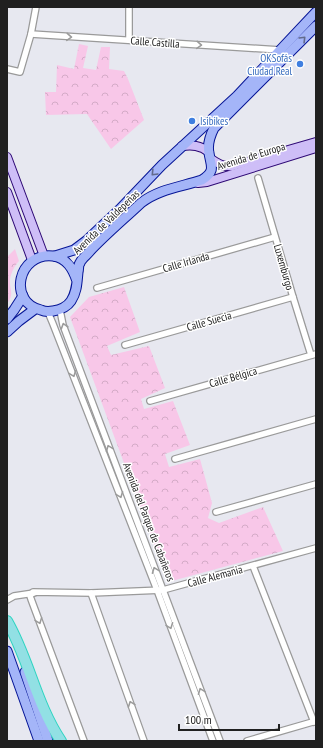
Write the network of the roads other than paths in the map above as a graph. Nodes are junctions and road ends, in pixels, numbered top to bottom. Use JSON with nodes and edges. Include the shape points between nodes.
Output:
{"nodes":[{"id":1,"x":36,"y":7,"type":"edge"},
{"id":2,"x":129,"y":7,"type":"edge"},
{"id":3,"x":316,"y":12,"type":"edge"},
{"id":4,"x":316,"y":26,"type":"edge"},
{"id":5,"x":31,"y":34,"type":"junction"},
{"id":6,"x":129,"y":40,"type":"junction"},
{"id":7,"x":280,"y":50,"type":"junction"},
{"id":8,"x":7,"y":69,"type":"edge"},
{"id":9,"x":316,"y":142,"type":"edge"},
{"id":10,"x":182,"y":146,"type":"junction"},
{"id":11,"x":316,"y":148,"type":"edge"},
{"id":12,"x":210,"y":156,"type":"junction"},
{"id":13,"x":7,"y":157,"type":"edge"},
{"id":14,"x":258,"y":178,"type":"dead end"},
{"id":15,"x":192,"y":183,"type":"junction"},
{"id":16,"x":7,"y":192,"type":"edge"},
{"id":17,"x":276,"y":237,"type":"junction"},
{"id":18,"x":44,"y":256,"type":"junction"},
{"id":19,"x":55,"y":256,"type":"junction"},
{"id":20,"x":32,"y":260,"type":"junction"},
{"id":21,"x":77,"y":281,"type":"junction"},
{"id":22,"x":97,"y":288,"type":"dead end"},
{"id":23,"x":23,"y":296,"type":"junction"},
{"id":24,"x":293,"y":297,"type":"junction"},
{"id":25,"x":35,"y":309,"type":"junction"},
{"id":26,"x":60,"y":310,"type":"junction"},
{"id":27,"x":48,"y":312,"type":"junction"},
{"id":28,"x":7,"y":320,"type":"edge"},
{"id":29,"x":7,"y":332,"type":"edge"},
{"id":30,"x":125,"y":345,"type":"dead end"},
{"id":31,"x":313,"y":354,"type":"edge"},
{"id":32,"x":150,"y":401,"type":"dead end"},
{"id":33,"x":316,"y":419,"type":"edge"},
{"id":34,"x":175,"y":459,"type":"dead end"},
{"id":35,"x":316,"y":484,"type":"edge"},
{"id":36,"x":216,"y":512,"type":"dead end"},
{"id":37,"x":316,"y":548,"type":"edge"},
{"id":38,"x":253,"y":566,"type":"junction"},
{"id":39,"x":160,"y":590,"type":"junction"},
{"id":40,"x":32,"y":593,"type":"junction"},
{"id":41,"x":91,"y":593,"type":"junction"},
{"id":42,"x":7,"y":600,"type":"edge"},
{"id":43,"x":7,"y":621,"type":"edge"},
{"id":44,"x":7,"y":651,"type":"edge"},
{"id":45,"x":315,"y":722,"type":"edge"},
{"id":46,"x":39,"y":741,"type":"edge"},
{"id":47,"x":48,"y":741,"type":"edge"},
{"id":48,"x":61,"y":741,"type":"edge"},
{"id":49,"x":84,"y":741,"type":"edge"},
{"id":50,"x":144,"y":741,"type":"edge"},
{"id":51,"x":213,"y":741,"type":"edge"},
{"id":52,"x":220,"y":741,"type":"edge"},
{"id":53,"x":247,"y":741,"type":"edge"}],
"edges":[{"from":1,"to":5,"type":"street"},
{"from":2,"to":6,"type":"street"},
{"from":3,"to":7,"type":"main road","name":"Avenida de Valdepeñas"},
{"from":12,"to":4,"type":"main road","name":"Avenida de Valdepeñas","one_way":true,"via":[[208,144],[214,128]]},
{"from":5,"to":6,"type":"street","name":"Calle Castilla","one_way":true},
{"from":5,"to":8,"type":"street","via":[[20,72]]},
{"from":6,"to":7,"type":"street","name":"Calle Castilla","one_way":true},
{"from":7,"to":10,"type":"main road","name":"Avenida de Valdepeñas","via":[[237,96]]},
{"from":9,"to":12,"type":"main road","name":"Avenida de Europa","via":[[233,166],[220,164]]},
{"from":10,"to":12,"type":"main road","name":"Avenida de Europa","via":[[200,147]]},
{"from":10,"to":19,"type":"main road","name":"Avenida de Valdepeñas","one_way":true,"via":[[86,241],[74,250]]},
{"from":11,"to":15,"type":"main road","name":"Avenida de Europa","via":[[207,182]]},
{"from":12,"to":15,"type":"main road","name":"Avenida de Valdepeñas","via":[[212,169],[202,180]]},
{"from":13,"to":18,"type":"main road"},
{"from":14,"to":17,"type":"street","name":"Luxemburgo"},
{"from":15,"to":21,"type":"main road","name":"Avenida de Valdepeñas","via":[[148,197],[80,262]]},
{"from":16,"to":20,"type":"main road"},
{"from":17,"to":22,"type":"street","name":"Calle Irlanda"},
{"from":17,"to":24,"type":"street","name":"Luxemburgo"},
{"from":18,"to":19,"type":"main road"},
{"from":18,"to":20,"type":"main road"},
{"from":19,"to":21,"type":"main road","via":[[66,262],[73,270]]},
{"from":20,"to":23,"type":"main road","via":[[26,266],[20,280]]},
{"from":21,"to":26,"type":"main road","via":[[70,302]]},
{"from":23,"to":25,"type":"main road"},
{"from":23,"to":28,"type":"main road"},
{"from":24,"to":30,"type":"street","name":"Calle Suecia"},
{"from":24,"to":31,"type":"street","name":"Luxemburgo"},
{"from":25,"to":27,"type":"main road"},
{"from":25,"to":29,"type":"main road"},
{"from":26,"to":27,"type":"main road"},
{"from":39,"to":26,"type":"street","name":"Avenida del Parque de Cabañeros","one_way":true,"via":[[63,325]]},
{"from":27,"to":39,"type":"street","name":"Avenida del Parque de Cabañeros","one_way":true},
{"from":31,"to":32,"type":"street","name":"Calle Bélgica"},
{"from":33,"to":34,"type":"street"},
{"from":35,"to":36,"type":"street"},
{"from":37,"to":38,"type":"street","name":"Calle Alemania"},
{"from":38,"to":39,"type":"street","name":"Calle Alemania"},
{"from":38,"to":45,"type":"street"},
{"from":39,"to":41,"type":"street","name":"Calle Alemania"},
{"from":39,"to":51,"type":"street","name":"Avenida del Parque de Cabañeros","one_way":true},
{"from":52,"to":39,"type":"street","name":"Avenida del Parque de Cabañeros","one_way":true},
{"from":40,"to":41,"type":"street","name":"Calle Alemania"},
{"from":40,"to":42,"type":"street","name":"Calle Alemania"},
{"from":40,"to":49,"type":"street","one_way":true,"via":[[31,599]]},
{"from":50,"to":41,"type":"street","one_way":true},
{"from":43,"to":47,"type":"main road"},
{"from":43,"to":48,"type":"highway","via":[[50,723]]},
{"from":44,"to":46,"type":"main road"},
{"from":45,"to":53,"type":"street"}]}
